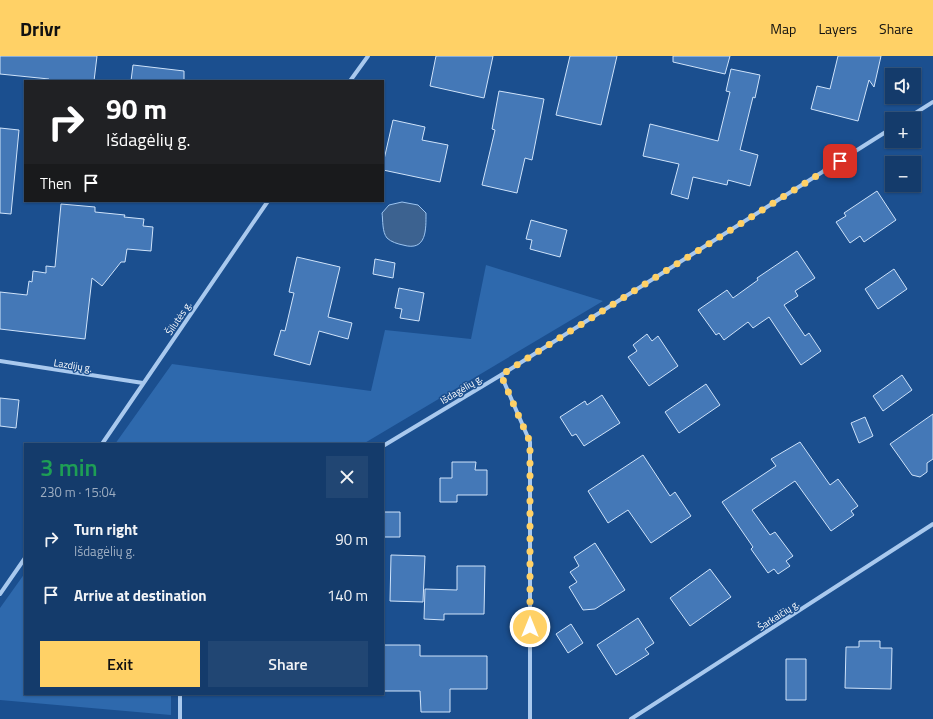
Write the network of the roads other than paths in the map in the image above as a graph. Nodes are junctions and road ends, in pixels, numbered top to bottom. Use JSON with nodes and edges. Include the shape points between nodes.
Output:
{"nodes":[{"id":1,"x":368,"y":56,"type":"edge"},
{"id":2,"x":351,"y":80,"type":"edge"},
{"id":3,"x":933,"y":102,"type":"edge"},
{"id":4,"x":917,"y":112,"type":"edge"},
{"id":5,"x":885,"y":132,"type":"edge"},
{"id":6,"x":267,"y":202,"type":"edge"},
{"id":7,"x":0,"y":362,"type":"edge"},
{"id":8,"x":501,"y":375,"type":"junction"},
{"id":9,"x":143,"y":383,"type":"junction"},
{"id":10,"x":103,"y":443,"type":"edge"},
{"id":11,"x":384,"y":445,"type":"edge"},
{"id":12,"x":933,"y":524,"type":"edge"},
{"id":13,"x":24,"y":559,"type":"edge"},
{"id":14,"x":0,"y":594,"type":"edge"},
{"id":15,"x":180,"y":695,"type":"edge"},
{"id":16,"x":180,"y":719,"type":"edge"},
{"id":17,"x":530,"y":719,"type":"edge"},
{"id":18,"x":631,"y":719,"type":"edge"}],
"edges":[{"from":1,"to":2,"type":"street"},
{"from":3,"to":4,"type":"street"},
{"from":5,"to":8,"type":"street","name":"Išdagėlių g."},
{"from":6,"to":9,"type":"street","name":"Šilutės g."},
{"from":7,"to":9,"type":"street","name":"Lazdijų g."},
{"from":8,"to":11,"type":"street","name":"Išdagėlių g."},
{"from":8,"to":17,"type":"street","via":[[530,442]]},
{"from":9,"to":10,"type":"street","name":"Šilutės g."},
{"from":12,"to":18,"type":"street","name":"Šarkaičių g."},
{"from":13,"to":14,"type":"street"},
{"from":15,"to":16,"type":"street"}]}
